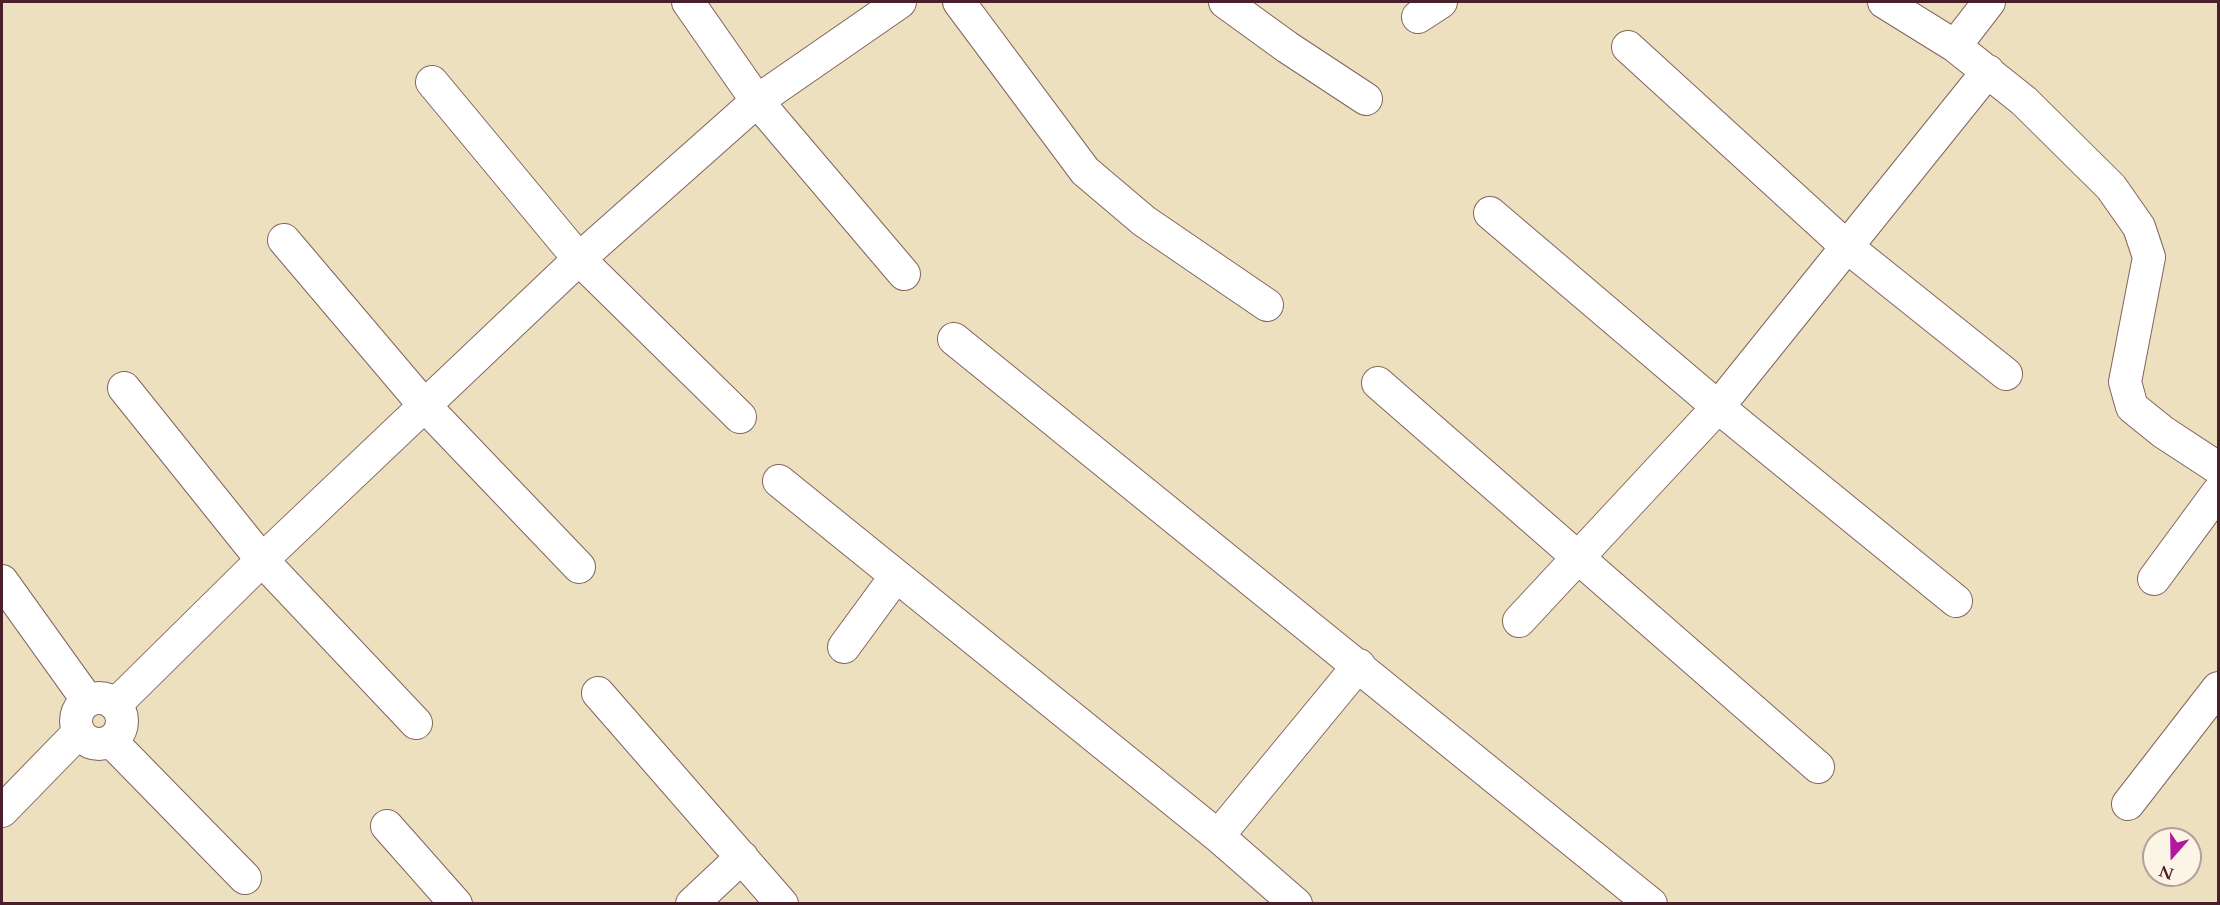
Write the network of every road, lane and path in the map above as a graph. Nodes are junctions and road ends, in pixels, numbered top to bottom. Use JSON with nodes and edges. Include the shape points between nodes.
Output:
{"nodes":[{"id":1,"x":688,"y":2,"type":"edge"},
{"id":2,"x":900,"y":2,"type":"edge"},
{"id":3,"x":959,"y":2,"type":"edge"},
{"id":4,"x":1225,"y":2,"type":"edge"},
{"id":5,"x":1884,"y":2,"type":"edge"},
{"id":6,"x":1989,"y":2,"type":"edge"},
{"id":7,"x":1955,"y":46,"type":"junction"},
{"id":8,"x":1628,"y":47,"type":"dead end"},
{"id":9,"x":1988,"y":71,"type":"junction"},
{"id":10,"x":432,"y":82,"type":"dead end"},
{"id":11,"x":1366,"y":99,"type":"dead end"},
{"id":12,"x":757,"y":101,"type":"junction"},
{"id":13,"x":1490,"y":213,"type":"dead end"},
{"id":14,"x":284,"y":240,"type":"dead end"},
{"id":15,"x":1846,"y":246,"type":"junction"},
{"id":16,"x":579,"y":259,"type":"junction"},
{"id":17,"x":904,"y":274,"type":"dead end"},
{"id":18,"x":1267,"y":305,"type":"dead end"},
{"id":19,"x":954,"y":339,"type":"dead end"},
{"id":20,"x":2006,"y":374,"type":"dead end"},
{"id":21,"x":1378,"y":383,"type":"dead end"},
{"id":22,"x":124,"y":388,"type":"dead end"},
{"id":23,"x":424,"y":405,"type":"junction"},
{"id":24,"x":1718,"y":407,"type":"junction"},
{"id":25,"x":741,"y":417,"type":"dead end"},
{"id":26,"x":2218,"y":468,"type":"edge"},
{"id":27,"x":779,"y":481,"type":"dead end"},
{"id":28,"x":2218,"y":492,"type":"edge"},
{"id":29,"x":1581,"y":557,"type":"junction"},
{"id":30,"x":262,"y":560,"type":"junction"},
{"id":31,"x":579,"y":567,"type":"dead end"},
{"id":32,"x":896,"y":576,"type":"junction"},
{"id":33,"x":2154,"y":579,"type":"dead end"},
{"id":34,"x":2,"y":581,"type":"edge"},
{"id":35,"x":1956,"y":601,"type":"dead end"},
{"id":36,"x":1519,"y":621,"type":"dead end"},
{"id":37,"x":844,"y":647,"type":"dead end"},
{"id":38,"x":1359,"y":665,"type":"junction"},
{"id":39,"x":2218,"y":687,"type":"edge"},
{"id":40,"x":598,"y":693,"type":"dead end"},
{"id":41,"x":102,"y":703,"type":"junction"},
{"id":42,"x":416,"y":723,"type":"dead end"},
{"id":43,"x":79,"y":732,"type":"junction"},
{"id":44,"x":111,"y":741,"type":"junction"},
{"id":45,"x":1818,"y":767,"type":"dead end"},
{"id":46,"x":2128,"y":804,"type":"dead end"},
{"id":47,"x":2,"y":811,"type":"edge"},
{"id":48,"x":387,"y":826,"type":"dead end"},
{"id":49,"x":1218,"y":836,"type":"junction"},
{"id":50,"x":742,"y":857,"type":"junction"},
{"id":51,"x":245,"y":878,"type":"dead end"},
{"id":52,"x":1281,"y":899,"type":"edge"},
{"id":53,"x":456,"y":903,"type":"edge"},
{"id":54,"x":692,"y":903,"type":"edge"},
{"id":55,"x":782,"y":903,"type":"edge"},
{"id":56,"x":1651,"y":903,"type":"edge"}],
"edges":[{"from":1,"to":12,"type":"street"},
{"from":2,"to":12,"type":"street"},
{"from":3,"to":18,"type":"street","via":[[1084,171],[1144,221]]},
{"from":4,"to":11,"type":"street"},
{"from":5,"to":7,"type":"street"},
{"from":6,"to":7,"type":"street"},
{"from":7,"to":9,"type":"street"},
{"from":8,"to":15,"type":"street"},
{"from":9,"to":15,"type":"street"},
{"from":9,"to":26,"type":"street","via":[[2025,101],[2111,187],[2139,227],[2149,257],[2125,382],[2132,407]]},
{"from":10,"to":16,"type":"street"},
{"from":12,"to":16,"type":"street"},
{"from":12,"to":17,"type":"street"},
{"from":13,"to":24,"type":"street"},
{"from":14,"to":23,"type":"street"},
{"from":15,"to":20,"type":"street"},
{"from":15,"to":24,"type":"street"},
{"from":16,"to":23,"type":"street"},
{"from":16,"to":25,"type":"street"},
{"from":19,"to":38,"type":"street"},
{"from":21,"to":29,"type":"street"},
{"from":22,"to":30,"type":"street"},
{"from":23,"to":30,"type":"street"},
{"from":23,"to":31,"type":"street"},
{"from":24,"to":29,"type":"street"},
{"from":24,"to":35,"type":"street"},
{"from":27,"to":32,"type":"street"},
{"from":28,"to":33,"type":"street"},
{"from":29,"to":36,"type":"street"},
{"from":29,"to":45,"type":"street"},
{"from":30,"to":41,"type":"street"},
{"from":30,"to":42,"type":"street"},
{"from":32,"to":37,"type":"street"},
{"from":32,"to":49,"type":"street"},
{"from":34,"to":41,"type":"street"},
{"from":38,"to":49,"type":"street"},
{"from":38,"to":56,"type":"street"},
{"from":39,"to":46,"type":"street"},
{"from":40,"to":50,"type":"street"},
{"from":41,"to":43,"type":"street","via":[[78,712]]},
{"from":41,"to":44,"type":"street","via":[[122,717],[120,731]]},
{"from":43,"to":44,"type":"street","via":[[89,742]]},
{"from":43,"to":47,"type":"street"},
{"from":44,"to":51,"type":"street"},
{"from":48,"to":53,"type":"street"},
{"from":49,"to":52,"type":"street"},
{"from":50,"to":54,"type":"street"},
{"from":50,"to":55,"type":"street"}]}
